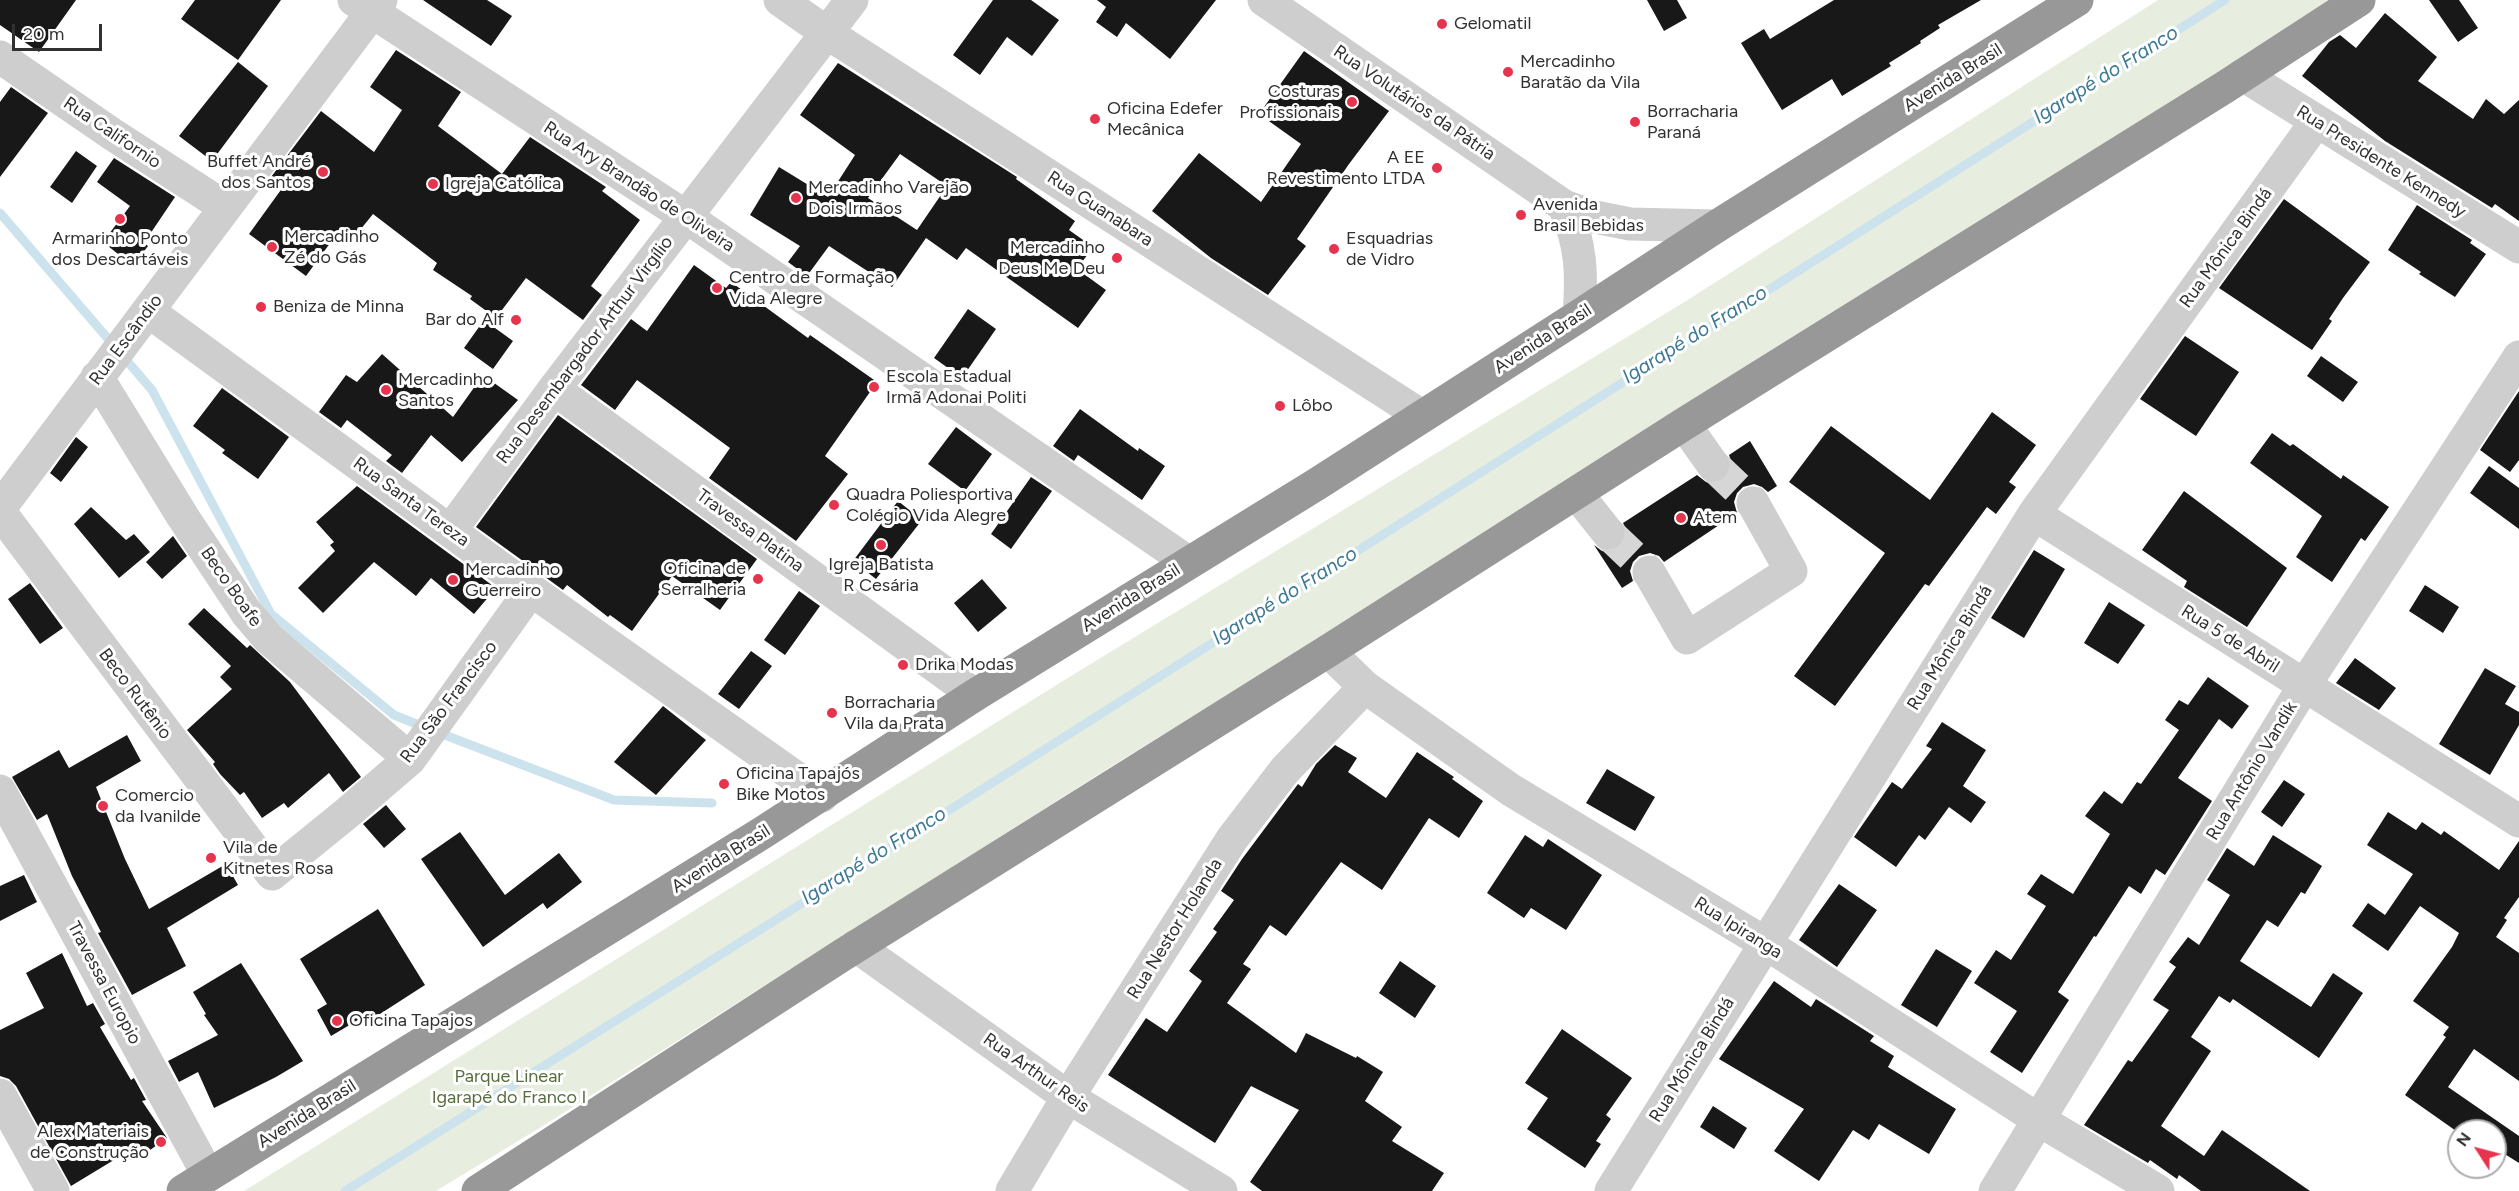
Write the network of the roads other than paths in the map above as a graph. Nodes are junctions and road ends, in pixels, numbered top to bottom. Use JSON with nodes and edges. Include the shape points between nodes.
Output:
{"nodes":[{"id":1,"x":780,"y":0,"type":"edge"},
{"id":2,"x":852,"y":0,"type":"edge"},
{"id":3,"x":1264,"y":0,"type":"edge"},
{"id":4,"x":2077,"y":0,"type":"edge"},
{"id":5,"x":2359,"y":0,"type":"edge"},
{"id":6,"x":369,"y":4,"type":"edge"},
{"id":7,"x":827,"y":33,"type":"junction"},
{"id":8,"x":0,"y":57,"type":"edge"},
{"id":9,"x":2243,"y":75,"type":"junction"},
{"id":10,"x":2316,"y":122,"type":"junction"},
{"id":11,"x":1564,"y":206,"type":"junction"},
{"id":12,"x":225,"y":207,"type":"junction"},
{"id":13,"x":685,"y":216,"type":"junction"},
{"id":14,"x":1717,"y":226,"type":"junction"},
{"id":15,"x":2519,"y":247,"type":"edge"},
{"id":16,"x":148,"y":311,"type":"junction"},
{"id":17,"x":1580,"y":316,"type":"junction"},
{"id":18,"x":2519,"y":357,"type":"edge"},
{"id":19,"x":97,"y":377,"type":"junction"},
{"id":20,"x":554,"y":389,"type":"junction"},
{"id":21,"x":1422,"y":416,"type":"junction"},
{"id":22,"x":1684,"y":424,"type":"junction"},
{"id":23,"x":1713,"y":465,"type":"tunnel mouth"},
{"id":24,"x":1577,"y":494,"type":"junction"},
{"id":25,"x":1753,"y":503,"type":"tunnel mouth"},
{"id":26,"x":0,"y":510,"type":"edge"},
{"id":27,"x":2034,"y":514,"type":"junction"},
{"id":28,"x":451,"y":530,"type":"junction"},
{"id":29,"x":1608,"y":533,"type":"tunnel mouth"},
{"id":30,"x":1188,"y":562,"type":"junction"},
{"id":31,"x":1649,"y":572,"type":"tunnel mouth"},
{"id":32,"x":531,"y":590,"type":"junction"},
{"id":33,"x":1328,"y":651,"type":"junction"},
{"id":34,"x":2304,"y":686,"type":"junction"},
{"id":35,"x":1365,"y":687,"type":"junction"},
{"id":36,"x":975,"y":695,"type":"junction"},
{"id":37,"x":410,"y":759,"type":"junction"},
{"id":38,"x":0,"y":791,"type":"edge"},
{"id":39,"x":822,"y":796,"type":"junction"},
{"id":40,"x":2519,"y":820,"type":"edge"},
{"id":41,"x":273,"y":874,"type":"joint"},
{"id":42,"x":1765,"y":943,"type":"junction"},
{"id":43,"x":856,"y":946,"type":"junction"},
{"id":44,"x":0,"y":1095,"type":"edge"},
{"id":45,"x":1068,"y":1097,"type":"junction"},
{"id":46,"x":2039,"y":1120,"type":"junction"},
{"id":47,"x":195,"y":1183,"type":"edge"},
{"id":48,"x":53,"y":1191,"type":"edge"},
{"id":49,"x":478,"y":1191,"type":"edge"},
{"id":50,"x":1012,"y":1191,"type":"edge"},
{"id":51,"x":1221,"y":1191,"type":"edge"},
{"id":52,"x":1611,"y":1191,"type":"edge"},
{"id":53,"x":1995,"y":1191,"type":"edge"},
{"id":54,"x":2158,"y":1191,"type":"edge"}],
"edges":[{"from":1,"to":7,"type":"street","name":"Rua Guanabara"},
{"from":2,"to":7,"type":"street","name":"Rua Desembargador Arthur Virgílio"},
{"from":3,"to":11,"type":"street","name":"Rua Volutários da Pátria"},
{"from":4,"to":14,"type":"highway","name":"Avenida Brasil"},
{"from":5,"to":9,"type":"highway"},
{"from":6,"to":12,"type":"street","name":"Rua Escândio"},
{"from":6,"to":13,"type":"street","name":"Rua Ary Brandão de Oliveira"},
{"from":7,"to":13,"type":"street","name":"Rua Desembargador Arthur Virgílio"},
{"from":7,"to":21,"type":"street","name":"Rua Guanabara"},
{"from":8,"to":12,"type":"street","name":"Rua Californio"},
{"from":9,"to":10,"type":"street","name":"Rua Presidente Kennedy"},
{"from":9,"to":22,"type":"highway"},
{"from":10,"to":15,"type":"street","name":"Rua Presidente Kennedy"},
{"from":10,"to":27,"type":"street","name":"Rua Mônica Bindá"},
{"from":11,"to":14,"type":"street","name":"Rua Volutários da Pátria","via":[[1630,224]]},
{"from":11,"to":17,"type":"street","via":[[1575,230],[1580,255]]},
{"from":12,"to":16,"type":"street","name":"Rua Escândio"},
{"from":13,"to":20,"type":"street","name":"Rua Desembargador Arthur Virgílio"},
{"from":13,"to":30,"type":"street","name":"Rua Ary Brandão de Oliveira"},
{"from":14,"to":17,"type":"highway","name":"Avenida Brasil"},
{"from":16,"to":19,"type":"street","name":"Rua Escândio"},
{"from":16,"to":28,"type":"street","name":"Rua Santa Tereza"},
{"from":17,"to":21,"type":"highway","name":"Avenida Brasil"},
{"from":18,"to":34,"type":"street","name":"Rua Antônio Vandik"},
{"from":19,"to":26,"type":"street","name":"Rua Escândio"},
{"from":19,"to":37,"type":"street","name":"Beco Boafe","via":[[246,612],[268,638]]},
{"from":20,"to":28,"type":"street","name":"Rua Desembargador Arthur Virgílio"},
{"from":20,"to":36,"type":"street","name":"Travessa Platina"},
{"from":21,"to":30,"type":"highway","name":"Avenida Brasil"},
{"from":22,"to":23,"type":"street"},
{"from":22,"to":24,"type":"highway"},
{"from":24,"to":29,"type":"street"},
{"from":24,"to":33,"type":"highway"},
{"from":25,"to":31,"type":"street","via":[[1791,571],[1687,638]]},
{"from":26,"to":41,"type":"street","name":"Beco Rutênio"},
{"from":27,"to":34,"type":"street","name":"Rua 5 de Abril"},
{"from":27,"to":42,"type":"street","name":"Rua Mônica Bindá"},
{"from":28,"to":32,"type":"street","name":"Rua Santa Tereza"},
{"from":30,"to":36,"type":"highway","name":"Avenida Brasil"},
{"from":32,"to":37,"type":"street","name":"Rua São Francisco"},
{"from":32,"to":39,"type":"street","name":"Rua Santa Tereza"},
{"from":33,"to":35,"type":"street","name":"Rua Ipiranga"},
{"from":33,"to":43,"type":"highway"},
{"from":34,"to":40,"type":"street","name":"Rua 5 de Abril"},
{"from":34,"to":46,"type":"street","name":"Rua Antônio Vandik"},
{"from":35,"to":42,"type":"street","name":"Rua Ipiranga","via":[[1511,790]]},
{"from":35,"to":45,"type":"street","name":"Rua Nestor Holanda","via":[[1285,770],[1232,839]]},
{"from":36,"to":39,"type":"highway","name":"Avenida Brasil"},
{"from":37,"to":41,"type":"street","name":"Rua São Francisco"},
{"from":38,"to":47,"type":"street","name":"Travessa Europio"},
{"from":39,"to":47,"type":"highway","name":"Avenida Brasil"},
{"from":42,"to":46,"type":"street","name":"Rua Ipiranga"},
{"from":42,"to":52,"type":"street","name":"Rua Mônica Bindá"},
{"from":43,"to":45,"type":"street","name":"Rua Arthur Reis"},
{"from":43,"to":49,"type":"highway"},
{"from":44,"to":48,"type":"street"},
{"from":45,"to":50,"type":"street","name":"Rua Nestor Holanda"},
{"from":45,"to":51,"type":"street","name":"Rua Arthur Reis"},
{"from":46,"to":53,"type":"street","name":"Rua Antônio Vandik"},
{"from":46,"to":54,"type":"street","name":"Rua Ipiranga"}]}
